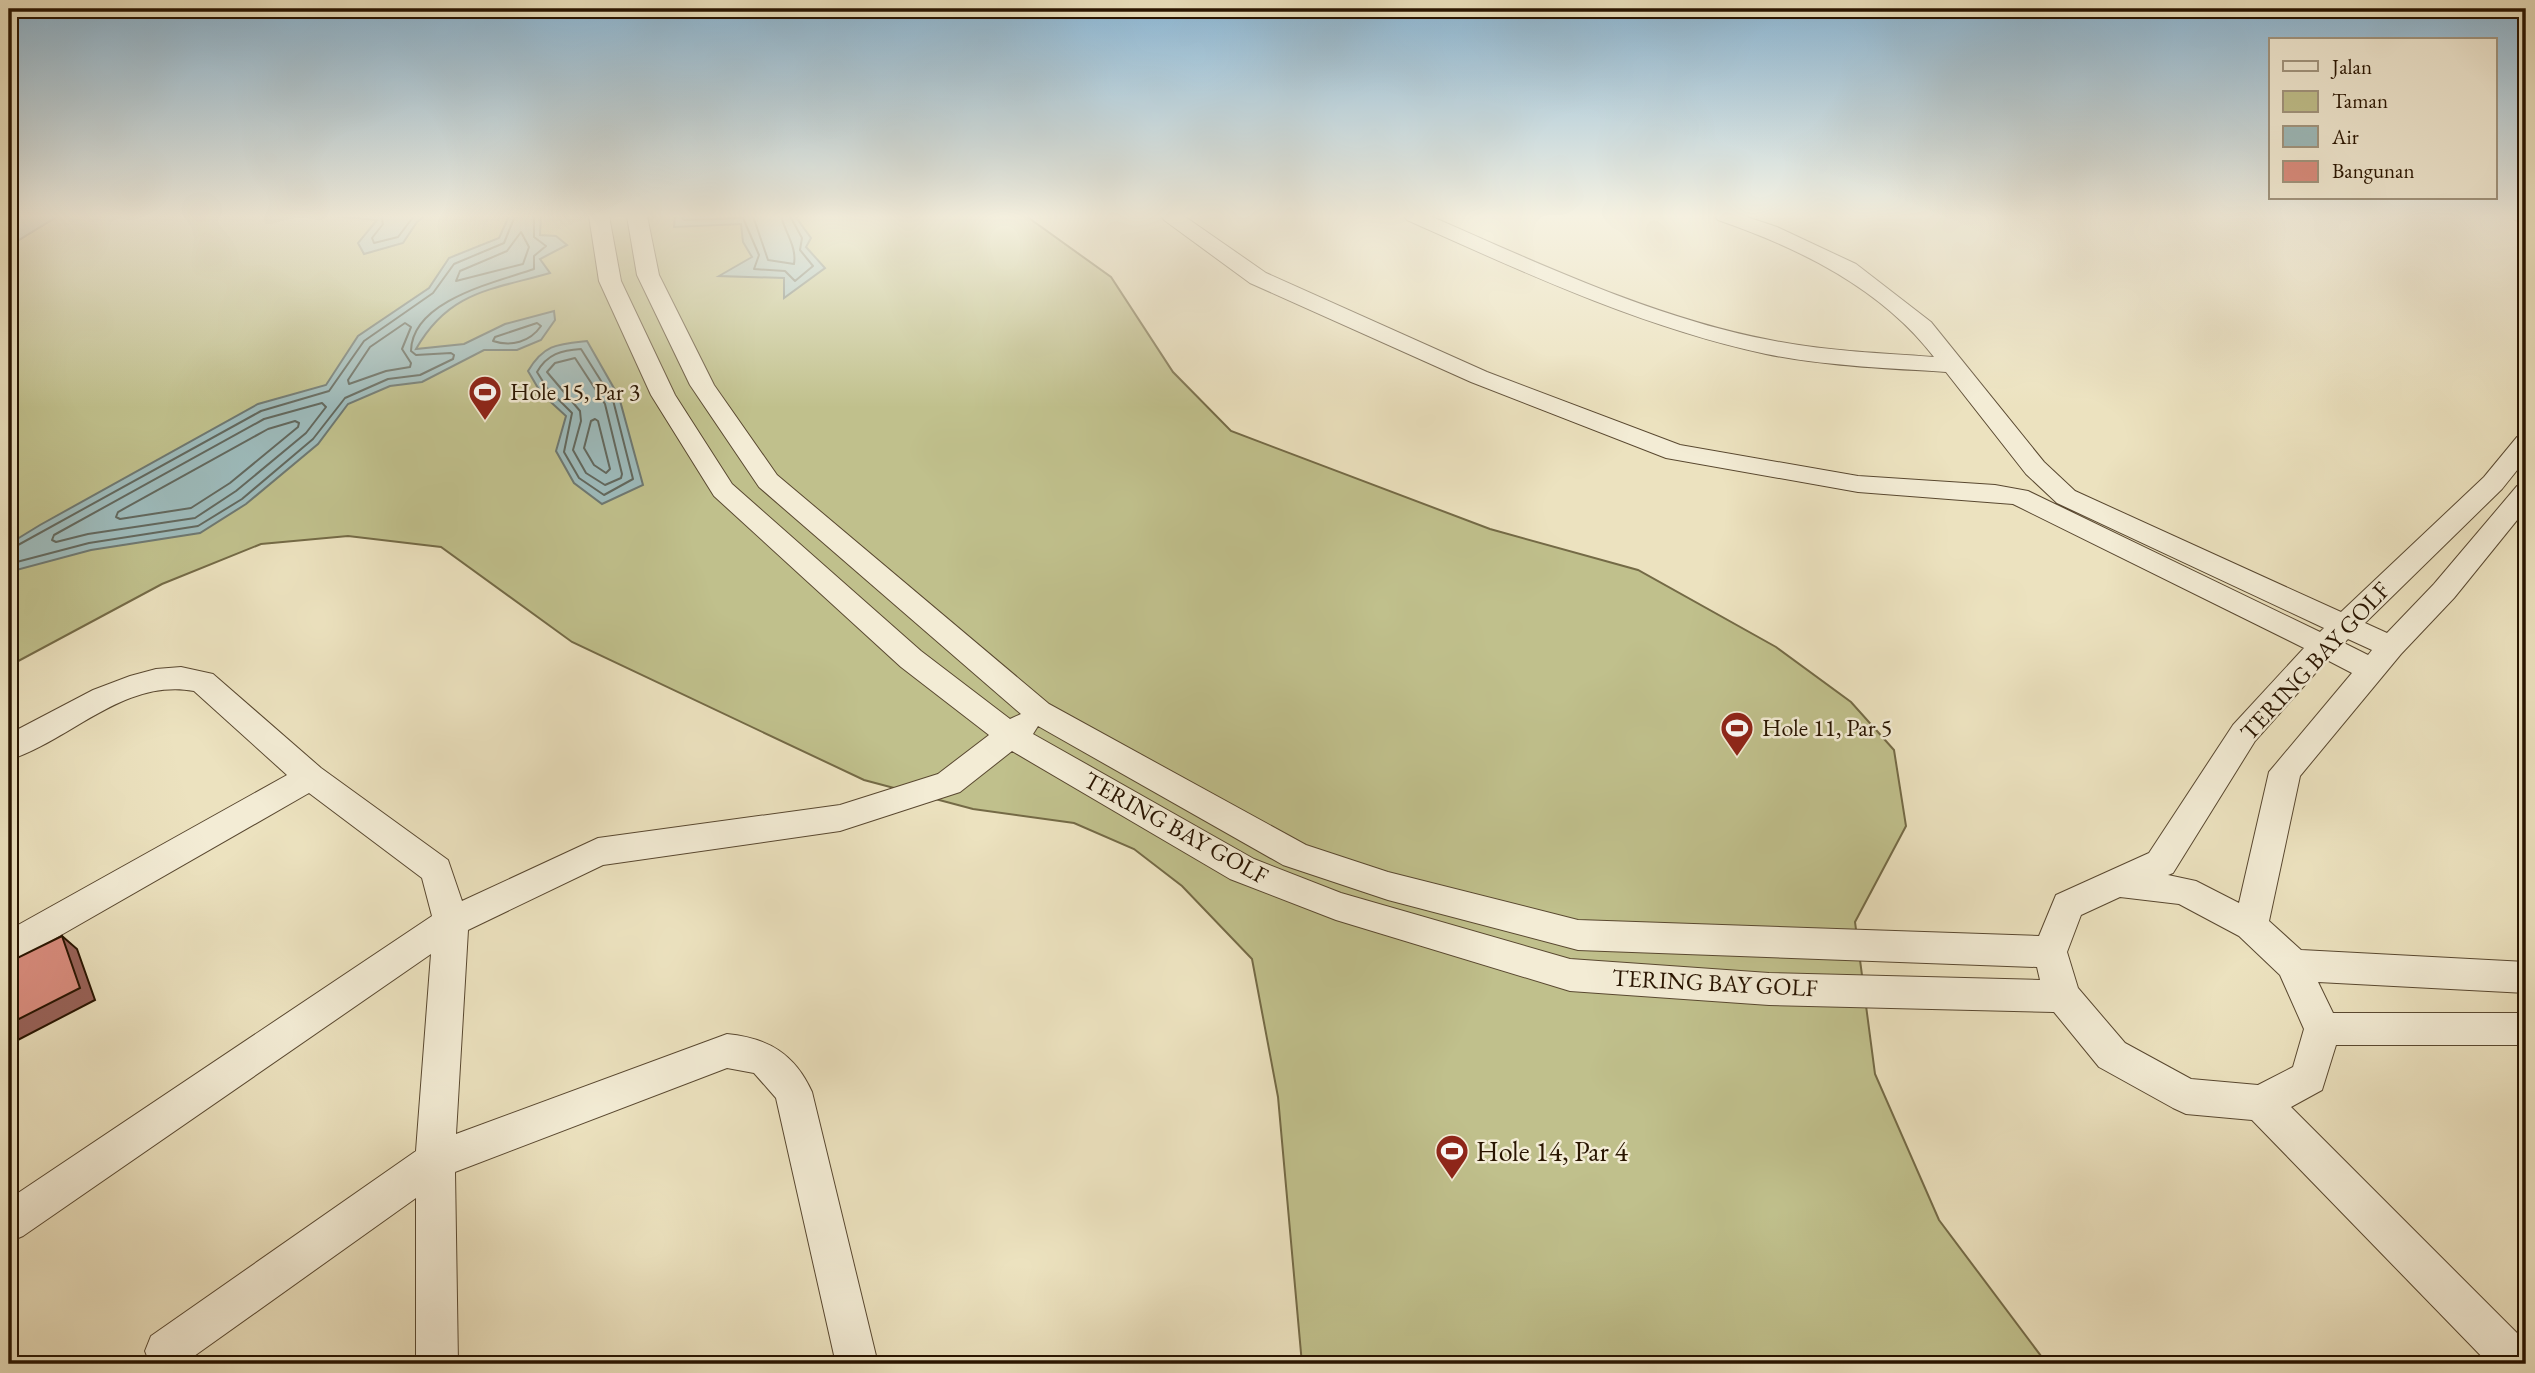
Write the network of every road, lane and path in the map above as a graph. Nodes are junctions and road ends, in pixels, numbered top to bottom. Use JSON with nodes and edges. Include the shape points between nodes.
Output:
{"nodes":[{"id":1,"x":610,"y":280,"type":"edge"},
{"id":2,"x":650,"y":280,"type":"edge"},
{"id":3,"x":1263,"y":280,"type":"edge"},
{"id":4,"x":1567,"y":280,"type":"edge"},
{"id":5,"x":1862,"y":280,"type":"edge"},
{"id":6,"x":1954,"y":365,"type":"junction"},
{"id":7,"x":2526,"y":443,"type":"edge"},
{"id":8,"x":2526,"y":492,"type":"edge"},
{"id":9,"x":2346,"y":624,"type":"junction"},
{"id":10,"x":2324,"y":645,"type":"junction"},
{"id":11,"x":2391,"y":647,"type":"junction"},
{"id":12,"x":2371,"y":669,"type":"junction"},
{"id":13,"x":1038,"y":712,"type":"junction"},
{"id":14,"x":1011,"y":736,"type":"junction"},
{"id":15,"x":9,"y":748,"type":"edge"},
{"id":16,"x":310,"y":778,"type":"junction"},
{"id":17,"x":2118,"y":883,"type":"junction"},
{"id":18,"x":451,"y":922,"type":"junction"},
{"id":19,"x":2251,"y":926,"type":"junction"},
{"id":20,"x":9,"y":947,"type":"edge"},
{"id":21,"x":2050,"y":952,"type":"junction"},
{"id":22,"x":2293,"y":965,"type":"junction"},
{"id":23,"x":2526,"y":977,"type":"edge"},
{"id":24,"x":2063,"y":996,"type":"junction"},
{"id":25,"x":2322,"y":1029,"type":"junction"},
{"id":26,"x":2526,"y":1029,"type":"edge"},
{"id":27,"x":2261,"y":1104,"type":"junction"},
{"id":28,"x":435,"y":1161,"type":"junction"},
{"id":29,"x":9,"y":1222,"type":"edge"},
{"id":30,"x":166,"y":1350,"type":"dead end"},
{"id":31,"x":2516,"y":1353,"type":"edge"},
{"id":32,"x":437,"y":1364,"type":"edge"},
{"id":33,"x":857,"y":1364,"type":"edge"}],
"edges":[{"from":1,"to":14,"type":"street","name":"TERING BAY GOLF","via":[[663,395],[723,490],[911,659]]},
{"from":2,"to":13,"type":"street","name":"TERING BAY GOLF","via":[[702,385],[768,481]]},
{"from":3,"to":10,"type":"street","via":[[1479,377],[1675,452],[1858,484],[2019,497]]},
{"from":4,"to":6,"type":"street","via":[[1624,304],[1744,342],[1840,357]]},
{"from":5,"to":6,"type":"street","via":[[1923,327]]},
{"from":6,"to":9,"type":"street","via":[[2035,468],[2066,497]]},
{"from":7,"to":9,"type":"street","name":"TERING BAY GOLF","via":[[2493,483]]},
{"from":8,"to":11,"type":"street","name":"TERING BAY GOLF"},
{"from":9,"to":10,"type":"street","name":"TERING BAY GOLF"},
{"from":9,"to":11,"type":"street"},
{"from":10,"to":12,"type":"street"},
{"from":10,"to":17,"type":"street","name":"TERING BAY GOLF","via":[[2245,733],[2161,863]]},
{"from":11,"to":12,"type":"street","name":"TERING BAY GOLF"},
{"from":12,"to":19,"type":"street","name":"TERING BAY GOLF","via":[[2285,772]]},
{"from":13,"to":14,"type":"street"},
{"from":13,"to":21,"type":"street","name":"TERING BAY GOLF","via":[[1295,855],[1388,886],[1578,935]]},
{"from":14,"to":18,"type":"street","via":[[949,783],[841,818],[598,852]]},
{"from":14,"to":24,"type":"street","name":"TERING BAY GOLF","via":[[1242,869],[1336,906],[1570,975],[1769,989]]},
{"from":15,"to":16,"type":"street","via":[[123,689],[167,678],[194,679],[203,682]]},
{"from":16,"to":18,"type":"street","via":[[436,870]]},
{"from":16,"to":20,"type":"street"},
{"from":17,"to":19,"type":"street","via":[[2184,891]]},
{"from":17,"to":21,"type":"street","name":"TERING BAY GOLF","via":[[2068,905]]},
{"from":18,"to":28,"type":"street"},
{"from":18,"to":29,"type":"street"},
{"from":19,"to":22,"type":"street"},
{"from":21,"to":24,"type":"street"},
{"from":22,"to":23,"type":"street"},
{"from":22,"to":25,"type":"street"},
{"from":24,"to":27,"type":"street","via":[[2112,1055],[2186,1096]]},
{"from":25,"to":26,"type":"street"},
{"from":25,"to":27,"type":"street","via":[[2309,1078]]},
{"from":27,"to":31,"type":"street"},
{"from":28,"to":30,"type":"street"},
{"from":28,"to":32,"type":"street"},
{"from":28,"to":33,"type":"street","via":[[727,1051],[755,1053],[777,1066],[793,1092]]}]}
